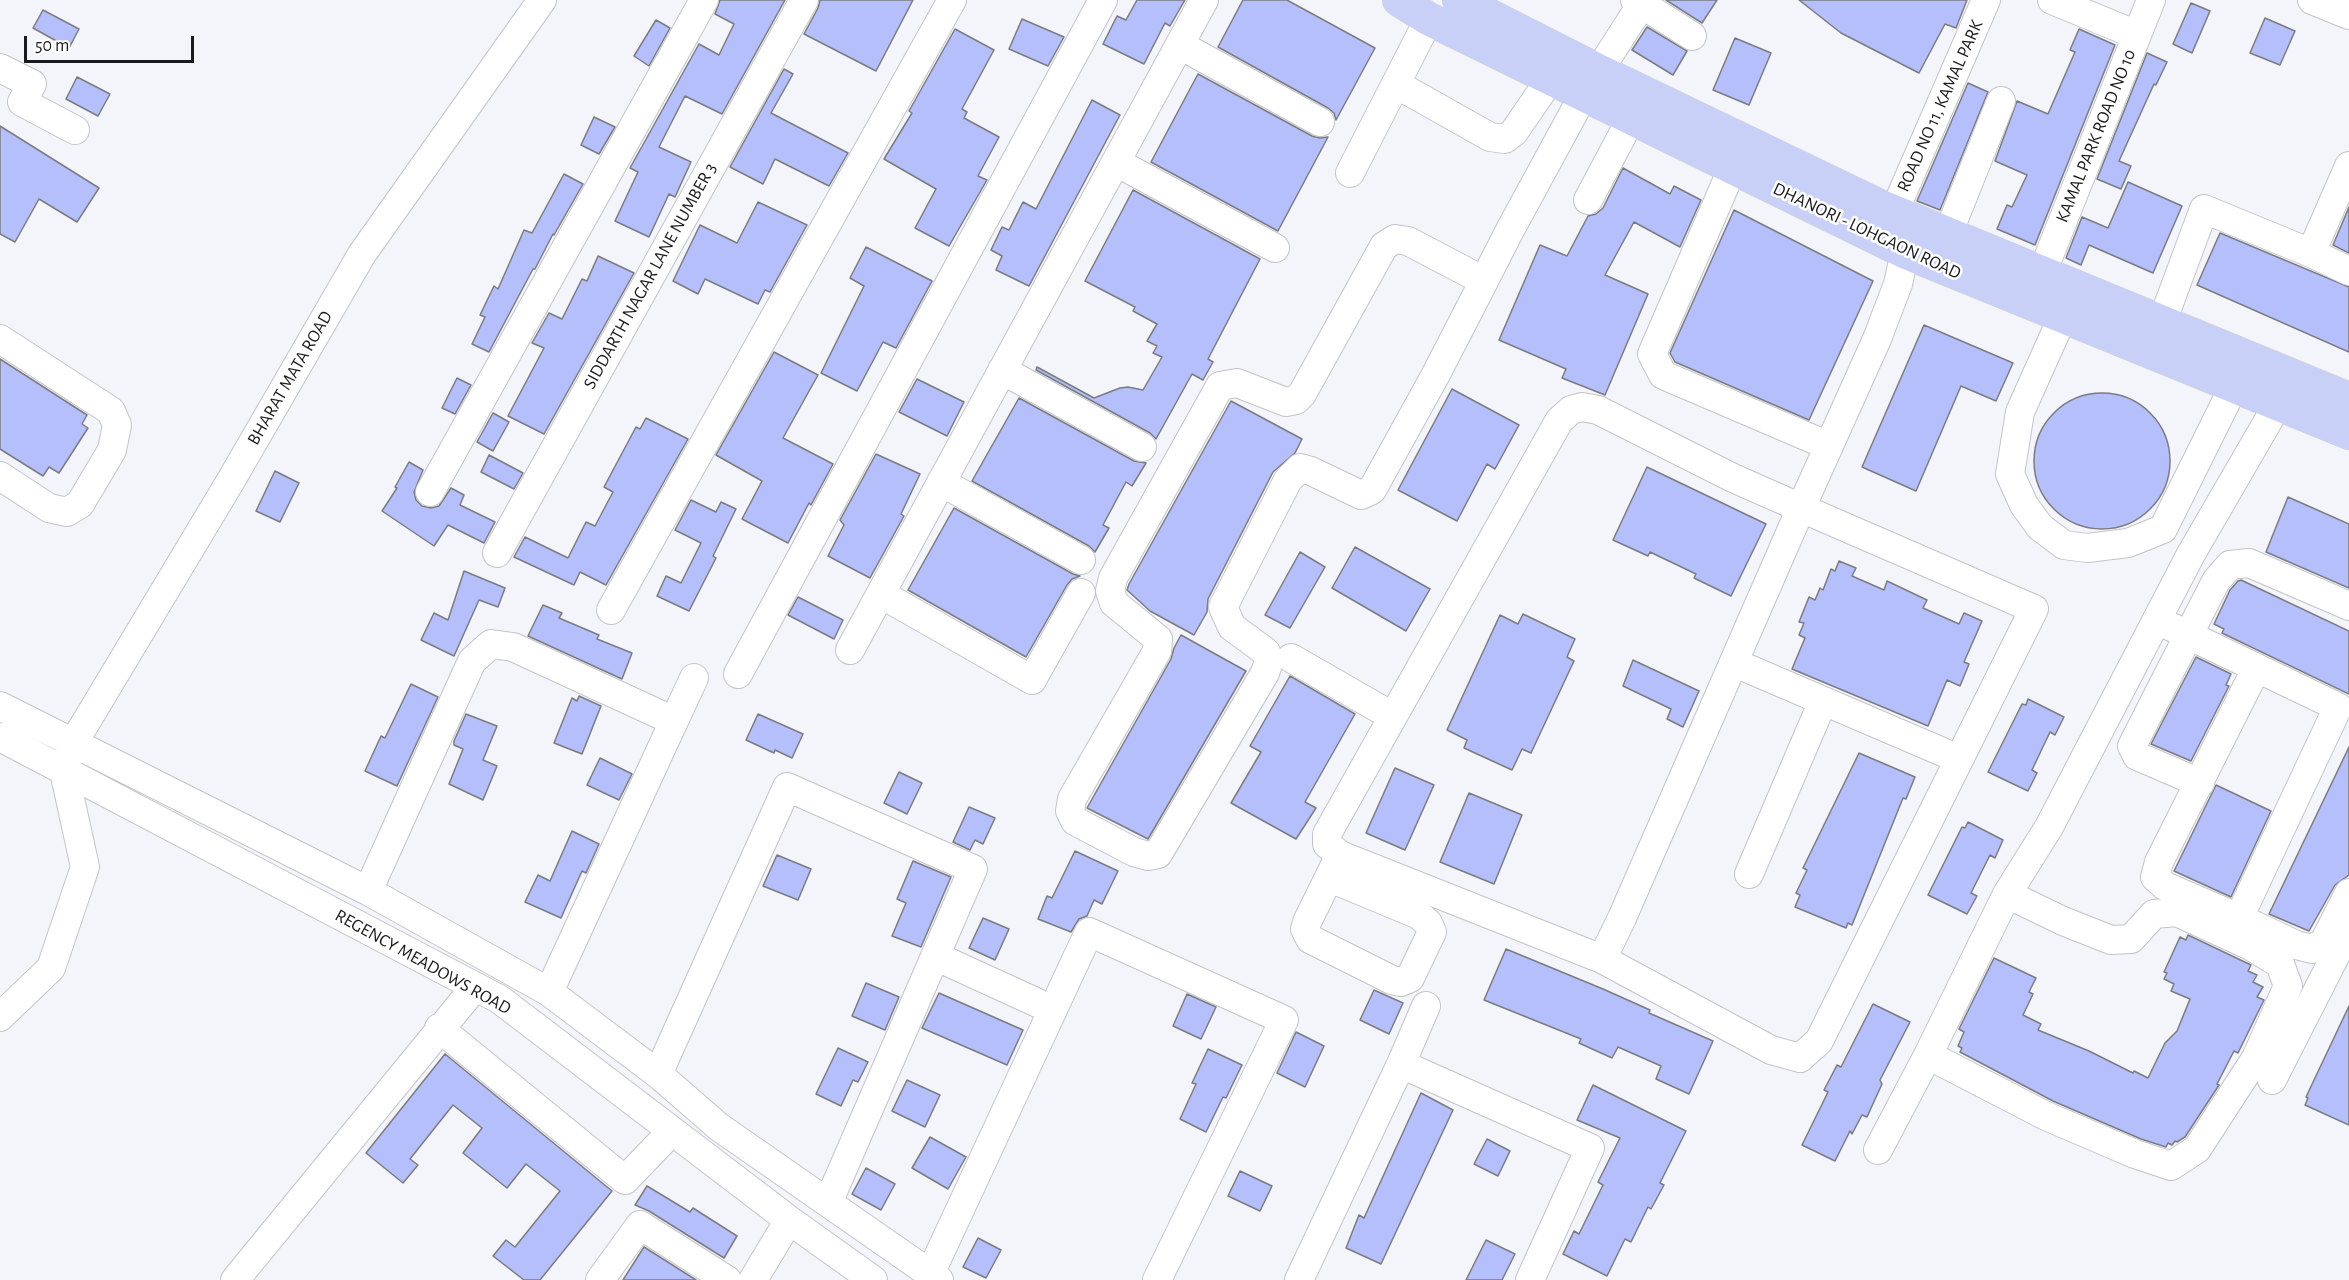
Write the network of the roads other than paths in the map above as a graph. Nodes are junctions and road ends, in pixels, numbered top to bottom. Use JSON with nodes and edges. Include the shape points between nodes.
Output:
{"nodes":[{"id":1,"x":542,"y":0,"type":"edge"},
{"id":2,"x":704,"y":0,"type":"edge"},
{"id":3,"x":804,"y":0,"type":"edge"},
{"id":4,"x":951,"y":0,"type":"edge"},
{"id":5,"x":1103,"y":0,"type":"edge"},
{"id":6,"x":1204,"y":0,"type":"edge"},
{"id":7,"x":1399,"y":0,"type":"edge"},
{"id":8,"x":1986,"y":0,"type":"edge"},
{"id":9,"x":2052,"y":0,"type":"edge"},
{"id":10,"x":2151,"y":0,"type":"edge"},
{"id":11,"x":2312,"y":0,"type":"edge"},
{"id":12,"x":1638,"y":2,"type":"edge"},
{"id":13,"x":1476,"y":4,"type":"edge"},
{"id":14,"x":2349,"y":15,"type":"edge"},
{"id":15,"x":1429,"y":19,"type":"junction"},
{"id":16,"x":2137,"y":35,"type":"junction"},
{"id":17,"x":1692,"y":36,"type":"dead end"},
{"id":18,"x":1180,"y":45,"type":"junction"},
{"id":19,"x":0,"y":68,"type":"edge"},
{"id":20,"x":1551,"y":78,"type":"junction"},
{"id":21,"x":1592,"y":82,"type":"junction"},
{"id":22,"x":1396,"y":84,"type":"junction"},
{"id":23,"x":2001,"y":101,"type":"dead end"},
{"id":24,"x":1632,"y":117,"type":"junction"},
{"id":25,"x":1320,"y":122,"type":"dead end"},
{"id":26,"x":75,"y":130,"type":"dead end"},
{"id":27,"x":1116,"y":162,"type":"junction"},
{"id":28,"x":2349,"y":166,"type":"edge"},
{"id":29,"x":1733,"y":167,"type":"junction"},
{"id":30,"x":1350,"y":173,"type":"dead end"},
{"id":31,"x":1588,"y":200,"type":"dead end"},
{"id":32,"x":1894,"y":212,"type":"junction"},
{"id":33,"x":1948,"y":234,"type":"junction"},
{"id":34,"x":1275,"y":248,"type":"dead end"},
{"id":35,"x":1905,"y":252,"type":"junction"},
{"id":36,"x":2311,"y":254,"type":"junction"},
{"id":37,"x":2349,"y":271,"type":"edge"},
{"id":38,"x":2042,"y":273,"type":"junction"},
{"id":39,"x":1484,"y":281,"type":"junction"},
{"id":40,"x":2063,"y":316,"type":"junction"},
{"id":41,"x":2162,"y":322,"type":"junction"},
{"id":42,"x":0,"y":339,"type":"edge"},
{"id":43,"x":1002,"y":370,"type":"junction"},
{"id":44,"x":2234,"y":386,"type":"junction"},
{"id":45,"x":2283,"y":389,"type":"junction"},
{"id":46,"x":2347,"y":392,"type":"edge"},
{"id":47,"x":2349,"y":432,"type":"edge"},
{"id":48,"x":1829,"y":446,"type":"junction"},
{"id":49,"x":1142,"y":447,"type":"dead end"},
{"id":50,"x":0,"y":476,"type":"edge"},
{"id":51,"x":941,"y":482,"type":"junction"},
{"id":52,"x":430,"y":492,"type":"dead end"},
{"id":53,"x":1801,"y":508,"type":"junction"},
{"id":54,"x":497,"y":553,"type":"dead end"},
{"id":55,"x":1082,"y":560,"type":"dead end"},
{"id":56,"x":1081,"y":593,"type":"dead end"},
{"id":57,"x":880,"y":594,"type":"junction"},
{"id":58,"x":2349,"y":606,"type":"edge"},
{"id":59,"x":611,"y":610,"type":"dead end"},
{"id":60,"x":2157,"y":620,"type":"junction"},
{"id":61,"x":2190,"y":636,"type":"junction"},
{"id":62,"x":850,"y":650,"type":"dead end"},
{"id":63,"x":1291,"y":658,"type":"dead end"},
{"id":64,"x":1734,"y":663,"type":"junction"},
{"id":65,"x":2256,"y":669,"type":"junction"},
{"id":66,"x":738,"y":674,"type":"dead end"},
{"id":67,"x":694,"y":678,"type":"dead end"},
{"id":68,"x":1822,"y":701,"type":"junction"},
{"id":69,"x":0,"y":706,"type":"edge"},
{"id":70,"x":2344,"y":709,"type":"edge"},
{"id":71,"x":1392,"y":716,"type":"junction"},
{"id":72,"x":674,"y":721,"type":"junction"},
{"id":73,"x":0,"y":737,"type":"edge"},
{"id":74,"x":74,"y":742,"type":"junction"},
{"id":75,"x":1959,"y":759,"type":"junction"},
{"id":76,"x":64,"y":771,"type":"junction"},
{"id":77,"x":2200,"y":783,"type":"junction"},
{"id":78,"x":1749,"y":874,"type":"dead end"},
{"id":79,"x":368,"y":891,"type":"junction"},
{"id":80,"x":2349,"y":893,"type":"edge"},
{"id":81,"x":2007,"y":894,"type":"junction"},
{"id":82,"x":2239,"y":918,"type":"junction"},
{"id":83,"x":2349,"y":929,"type":"edge"},
{"id":84,"x":935,"y":956,"type":"junction"},
{"id":85,"x":1602,"y":959,"type":"junction"},
{"id":86,"x":475,"y":987,"type":"junction"},
{"id":87,"x":549,"y":992,"type":"junction"},
{"id":88,"x":1426,"y":1006,"type":"dead end"},
{"id":89,"x":1053,"y":1010,"type":"junction"},
{"id":90,"x":0,"y":1017,"type":"edge"},
{"id":91,"x":439,"y":1028,"type":"junction"},
{"id":92,"x":1928,"y":1055,"type":"junction"},
{"id":93,"x":1401,"y":1064,"type":"junction"},
{"id":94,"x":658,"y":1074,"type":"junction"},
{"id":95,"x":2272,"y":1080,"type":"dead end"},
{"id":96,"x":672,"y":1131,"type":"junction"},
{"id":97,"x":1878,"y":1150,"type":"dead end"},
{"id":98,"x":828,"y":1203,"type":"junction"},
{"id":99,"x":789,"y":1220,"type":"junction"},
{"id":100,"x":935,"y":1277,"type":"edge"},
{"id":101,"x":235,"y":1280,"type":"edge"},
{"id":102,"x":600,"y":1280,"type":"edge"},
{"id":103,"x":727,"y":1280,"type":"edge"},
{"id":104,"x":753,"y":1280,"type":"edge"},
{"id":105,"x":873,"y":1280,"type":"edge"},
{"id":106,"x":1157,"y":1280,"type":"edge"},
{"id":107,"x":1299,"y":1280,"type":"edge"},
{"id":108,"x":1530,"y":1280,"type":"edge"}],
"edges":[{"from":1,"to":74,"type":"street","name":"BHARAT MATA ROAD","via":[[362,254]]},
{"from":2,"to":52,"type":"street"},
{"from":3,"to":54,"type":"street","name":"SIDDARTH NAGAR LANE NUMBER 3"},
{"from":4,"to":59,"type":"street"},
{"from":5,"to":66,"type":"street"},
{"from":6,"to":18,"type":"street"},
{"from":7,"to":15,"type":"main road","name":"DHANORI - LOHGAON ROAD"},
{"from":8,"to":32,"type":"street","name":"ROAD NO 11, KAMAL PARK"},
{"from":9,"to":16,"type":"street"},
{"from":10,"to":16,"type":"street","name":"KAMAL PARK ROAD NO 10"},
{"from":11,"to":14,"type":"street"},
{"from":12,"to":17,"type":"street"},
{"from":12,"to":21,"type":"street"},
{"from":13,"to":21,"type":"main road","name":"DHANORI - LOHGAON ROAD"},
{"from":15,"to":20,"type":"main road","name":"DHANORI - LOHGAON ROAD"},
{"from":15,"to":22,"type":"street"},
{"from":16,"to":38,"type":"street","name":"KAMAL PARK ROAD NO 10"},
{"from":18,"to":25,"type":"street"},
{"from":18,"to":27,"type":"street"},
{"from":19,"to":26,"type":"street","via":[[33,84],[22,102]]},
{"from":20,"to":21,"type":"main road","name":"DHANORI - LOHGAON ROAD"},
{"from":20,"to":22,"type":"street","via":[[1505,139],[1490,136]]},
{"from":21,"to":24,"type":"main road","name":"DHANORI - LOHGAON ROAD"},
{"from":21,"to":32,"type":"main road","name":"DHANORI - LOHGAON ROAD"},
{"from":21,"to":39,"type":"street"},
{"from":22,"to":30,"type":"street"},
{"from":23,"to":33,"type":"street"},
{"from":24,"to":29,"type":"main road","name":"DHANORI - LOHGAON ROAD"},
{"from":24,"to":31,"type":"street"},
{"from":27,"to":34,"type":"street"},
{"from":27,"to":43,"type":"street"},
{"from":28,"to":36,"type":"street"},
{"from":29,"to":35,"type":"main road","name":"DHANORI - LOHGAON ROAD"},
{"from":29,"to":48,"type":"street","via":[[1652,354],[1664,375]]},
{"from":32,"to":33,"type":"main road","name":"DHANORI - LOHGAON ROAD"},
{"from":32,"to":35,"type":"street"},
{"from":33,"to":38,"type":"main road","name":"DHANORI - LOHGAON ROAD"},
{"from":35,"to":40,"type":"main road","name":"DHANORI - LOHGAON ROAD"},
{"from":35,"to":48,"type":"street","via":[[1898,284],[1877,339]]},
{"from":36,"to":37,"type":"street"},
{"from":36,"to":41,"type":"street","via":[[2205,209]]},
{"from":38,"to":41,"type":"main road","name":"DHANORI - LOHGAON ROAD"},
{"from":39,"to":39,"type":"street","via":[[1408,241],[1395,239],[1384,246],[1296,400],[1286,402],[1237,383],[1220,386],[1113,578],[1110,591],[1114,603],[1158,639],[1157,651],[1072,798],[1070,811],[1075,821],[1134,852],[1158,854],[1265,673],[1269,661],[1266,652],[1232,627],[1223,607],[1288,480],[1300,468],[1361,495],[1372,490]]},
{"from":40,"to":44,"type":"main road","name":"DHANORI - LOHGAON ROAD"},
{"from":40,"to":44,"type":"street","via":[[2020,412],[2010,474],[2024,505],[2040,527],[2064,545],[2087,548],[2128,543],[2163,529]]},
{"from":41,"to":45,"type":"main road","name":"DHANORI - LOHGAON ROAD"},
{"from":42,"to":50,"type":"street","via":[[111,411],[117,425],[112,450],[80,504],[67,512],[49,508]]},
{"from":43,"to":49,"type":"street"},
{"from":43,"to":51,"type":"street"},
{"from":44,"to":45,"type":"main road","name":"DHANORI - LOHGAON ROAD"},
{"from":45,"to":46,"type":"main road","name":"DHANORI - LOHGAON ROAD"},
{"from":45,"to":47,"type":"main road","name":"DHANORI - LOHGAON ROAD"},
{"from":45,"to":60,"type":"street"},
{"from":48,"to":53,"type":"street"},
{"from":51,"to":55,"type":"street"},
{"from":51,"to":57,"type":"street"},
{"from":53,"to":64,"type":"street"},
{"from":53,"to":71,"type":"street","via":[[1598,410],[1571,410],[1559,421]]},
{"from":53,"to":75,"type":"street","via":[[2034,609]]},
{"from":56,"to":57,"type":"street","via":[[1032,680]]},
{"from":57,"to":62,"type":"street"},
{"from":58,"to":61,"type":"street","via":[[2249,563],[2230,565],[2216,581]]},
{"from":60,"to":61,"type":"street"},
{"from":60,"to":81,"type":"street","via":[[2049,827]]},
{"from":61,"to":65,"type":"street"},
{"from":61,"to":77,"type":"street","via":[[2132,746],[2137,756]]},
{"from":63,"to":71,"type":"street"},
{"from":64,"to":68,"type":"street"},
{"from":64,"to":85,"type":"street"},
{"from":65,"to":70,"type":"street"},
{"from":65,"to":77,"type":"street"},
{"from":67,"to":72,"type":"street"},
{"from":68,"to":75,"type":"street"},
{"from":68,"to":78,"type":"street"},
{"from":69,"to":74,"type":"street"},
{"from":70,"to":82,"type":"street"},
{"from":71,"to":85,"type":"street","via":[[1327,834],[1335,866]]},
{"from":72,"to":79,"type":"street","via":[[513,647],[492,644],[472,661]]},
{"from":72,"to":87,"type":"street"},
{"from":73,"to":76,"type":"street","name":"REGENCY MEADOWS ROAD"},
{"from":74,"to":76,"type":"street","name":"BHARAT MATA ROAD"},
{"from":74,"to":79,"type":"street"},
{"from":75,"to":85,"type":"street","via":[[1819,1041],[1800,1058],[1772,1050]]},
{"from":76,"to":86,"type":"street","name":"REGENCY MEADOWS ROAD"},
{"from":76,"to":90,"type":"street","via":[[85,867],[51,968]]},
{"from":77,"to":82,"type":"street","via":[[2155,877],[2165,886]]},
{"from":79,"to":87,"type":"street"},
{"from":80,"to":82,"type":"street","via":[[2324,942],[2312,949]]},
{"from":81,"to":92,"type":"street"},
{"from":81,"to":92,"type":"street","via":[[2111,939],[2131,939],[2154,914],[2176,912],[2251,946],[2280,964],[2288,986],[2256,1058],[2197,1149],[2171,1167],[2046,1116]]},
{"from":83,"to":95,"type":"street"},
{"from":84,"to":89,"type":"street"},
{"from":84,"to":94,"type":"street","via":[[973,869],[787,787]]},
{"from":84,"to":98,"type":"street"},
{"from":86,"to":91,"type":"street"},
{"from":86,"to":96,"type":"street","name":"REGENCY MEADOWS ROAD","via":[[499,999]]},
{"from":87,"to":94,"type":"street"},
{"from":88,"to":93,"type":"street"},
{"from":89,"to":100,"type":"street"},
{"from":89,"to":106,"type":"street","via":[[1089,932],[1284,1020]]},
{"from":91,"to":96,"type":"street","via":[[626,1180]]},
{"from":91,"to":101,"type":"street"},
{"from":92,"to":97,"type":"street"},
{"from":93,"to":107,"type":"street"},
{"from":93,"to":108,"type":"street","via":[[1590,1148]]},
{"from":94,"to":98,"type":"street","via":[[720,1127]]},
{"from":96,"to":99,"type":"street","name":"REGENCY MEADOWS ROAD"},
{"from":98,"to":100,"type":"street"},
{"from":99,"to":104,"type":"street"},
{"from":99,"to":105,"type":"street","name":"REGENCY MEADOWS ROAD"},
{"from":102,"to":103,"type":"street","via":[[640,1225]]}]}
